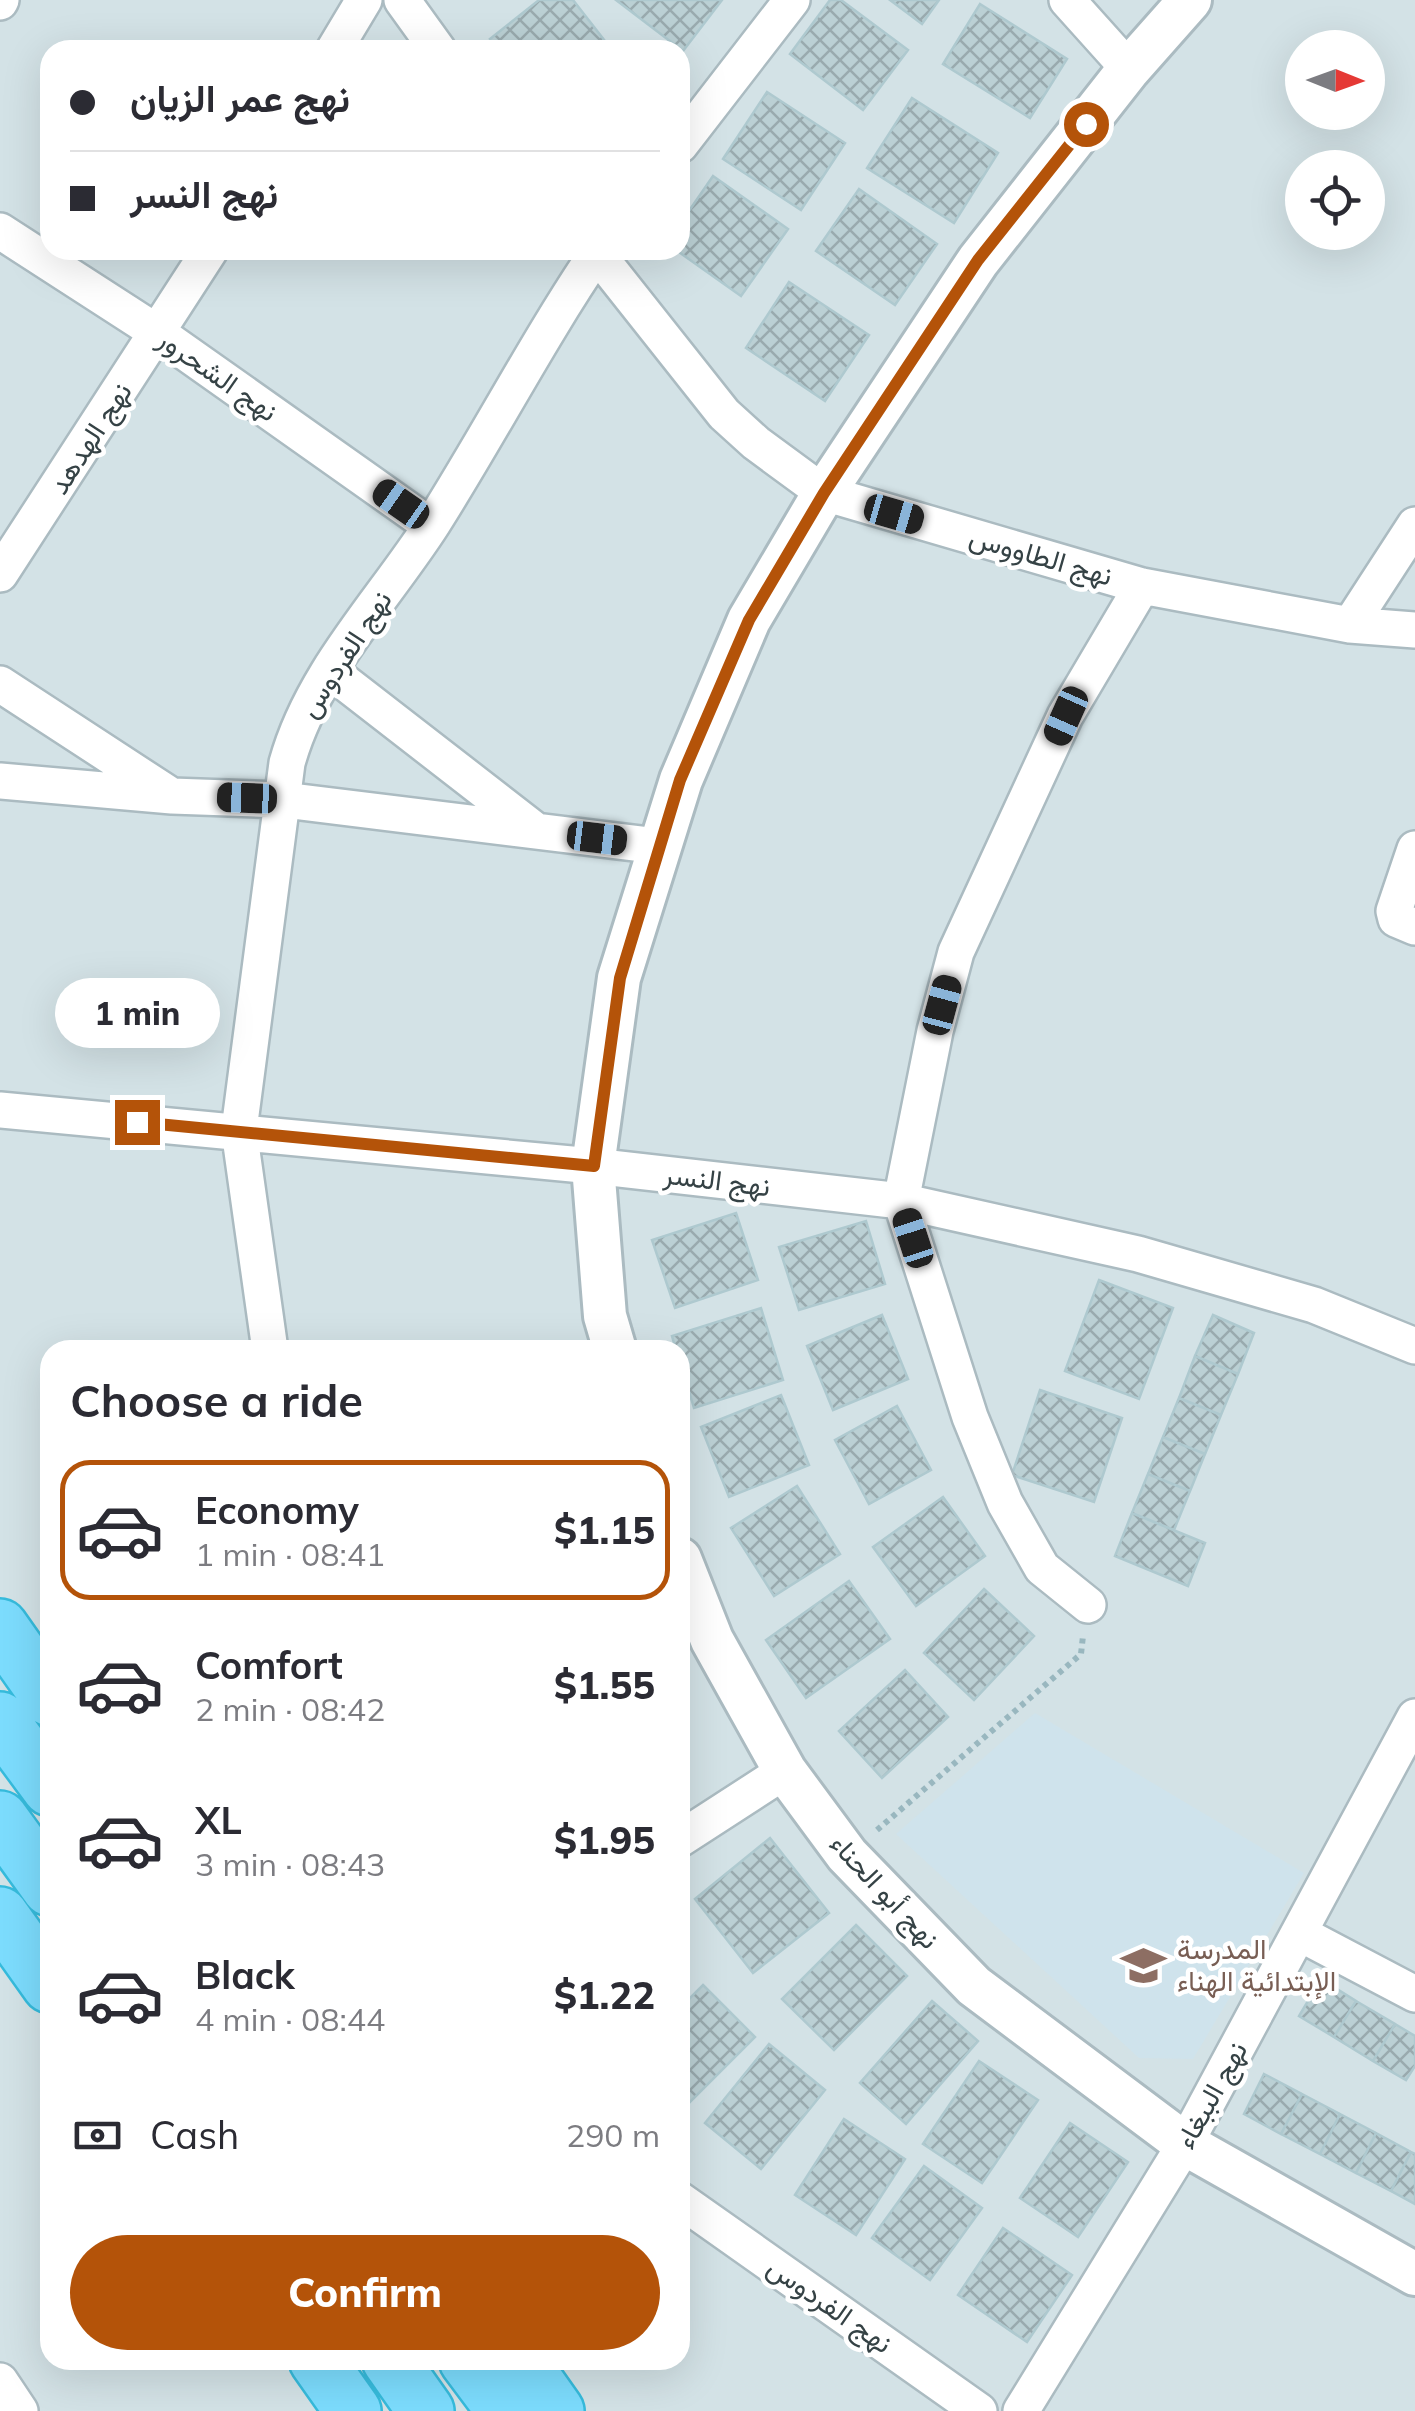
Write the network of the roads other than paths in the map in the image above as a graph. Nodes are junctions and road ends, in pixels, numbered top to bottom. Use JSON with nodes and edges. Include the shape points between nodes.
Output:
{"nodes":[{"id":1,"x":364,"y":0,"type":"edge"},
{"id":2,"x":402,"y":0,"type":"edge"},
{"id":3,"x":792,"y":0,"type":"edge"},
{"id":4,"x":1067,"y":0,"type":"edge"},
{"id":5,"x":1190,"y":0,"type":"edge"},
{"id":6,"x":340,"y":40,"type":"edge"},
{"id":7,"x":431,"y":40,"type":"edge"},
{"id":8,"x":1129,"y":69,"type":"junction"},
{"id":9,"x":690,"y":132,"type":"edge"},
{"id":10,"x":0,"y":231,"type":"edge"},
{"id":11,"x":40,"y":257,"type":"edge"},
{"id":12,"x":45,"y":260,"type":"edge"},
{"id":13,"x":204,"y":260,"type":"edge"},
{"id":14,"x":592,"y":260,"type":"edge"},
{"id":15,"x":604,"y":260,"type":"edge"},
{"id":16,"x":158,"y":333,"type":"junction"},
{"id":17,"x":824,"y":493,"type":"junction"},
{"id":18,"x":431,"y":526,"type":"junction"},
{"id":19,"x":1415,"y":526,"type":"edge"},
{"id":20,"x":0,"y":574,"type":"edge"},
{"id":21,"x":1142,"y":586,"type":"junction"},
{"id":22,"x":1350,"y":625,"type":"junction"},
{"id":23,"x":1415,"y":630,"type":"edge"},
{"id":24,"x":330,"y":671,"type":"junction"},
{"id":25,"x":0,"y":684,"type":"edge"},
{"id":26,"x":0,"y":781,"type":"edge"},
{"id":27,"x":172,"y":796,"type":"junction"},
{"id":28,"x":284,"y":800,"type":"junction"},
{"id":29,"x":536,"y":831,"type":"junction"},
{"id":30,"x":658,"y":846,"type":"junction"},
{"id":31,"x":1415,"y":848,"type":"edge"},
{"id":32,"x":1415,"y":927,"type":"edge"},
{"id":33,"x":0,"y":1110,"type":"edge"},
{"id":34,"x":240,"y":1130,"type":"junction"},
{"id":35,"x":594,"y":1166,"type":"junction"},
{"id":36,"x":901,"y":1202,"type":"junction"},
{"id":37,"x":269,"y":1340,"type":"edge"},
{"id":38,"x":612,"y":1340,"type":"edge"},
{"id":39,"x":1415,"y":1346,"type":"edge"},
{"id":40,"x":690,"y":1584,"type":"edge"},
{"id":41,"x":1088,"y":1605,"type":"road end"},
{"id":42,"x":0,"y":1627,"type":"edge"},
{"id":43,"x":40,"y":1684,"type":"edge"},
{"id":44,"x":1415,"y":1717,"type":"edge"},
{"id":45,"x":0,"y":1720,"type":"edge"},
{"id":46,"x":785,"y":1771,"type":"junction"},
{"id":47,"x":40,"y":1774,"type":"edge"},
{"id":48,"x":0,"y":1819,"type":"edge"},
{"id":49,"x":690,"y":1833,"type":"edge"},
{"id":50,"x":40,"y":1874,"type":"edge"},
{"id":51,"x":0,"y":1915,"type":"edge"},
{"id":52,"x":1299,"y":1932,"type":"junction"},
{"id":53,"x":40,"y":1971,"type":"edge"},
{"id":54,"x":1415,"y":1994,"type":"edge"},
{"id":55,"x":1186,"y":2144,"type":"junction"},
{"id":56,"x":690,"y":2207,"type":"edge"},
{"id":57,"x":1415,"y":2274,"type":"edge"},
{"id":58,"x":324,"y":2370,"type":"edge"},
{"id":59,"x":397,"y":2370,"type":"edge"},
{"id":60,"x":475,"y":2370,"type":"edge"},
{"id":61,"x":527,"y":2370,"type":"edge"},
{"id":62,"x":0,"y":2381,"type":"edge"},
{"id":63,"x":20,"y":2411,"type":"edge"},
{"id":64,"x":353,"y":2411,"type":"edge"},
{"id":65,"x":426,"y":2411,"type":"edge"},
{"id":66,"x":505,"y":2411,"type":"edge"},
{"id":67,"x":556,"y":2411,"type":"edge"},
{"id":68,"x":979,"y":2411,"type":"edge"},
{"id":69,"x":1021,"y":2411,"type":"edge"}],
"edges":[{"from":1,"to":6,"type":"street"},
{"from":2,"to":7,"type":"street"},
{"from":3,"to":9,"type":"street"},
{"from":4,"to":8,"type":"street"},
{"from":5,"to":8,"type":"street"},
{"from":8,"to":17,"type":"street","via":[[978,260]]},
{"from":10,"to":11,"type":"street","name":"نهج الشحرور"},
{"from":12,"to":16,"type":"street","name":"نهج الشحرور"},
{"from":13,"to":16,"type":"street","name":"نهج الهدهد"},
{"from":14,"to":18,"type":"street","name":"نهج الفردوس"},
{"from":15,"to":17,"type":"street","name":"نهج الطاووس","via":[[724,414]]},
{"from":16,"to":18,"type":"street","name":"نهج الشحرور"},
{"from":16,"to":20,"type":"street","name":"نهج الهدهد"},
{"from":17,"to":21,"type":"street","name":"نهج الطاووس"},
{"from":17,"to":30,"type":"street","via":[[749,620]]},
{"from":18,"to":24,"type":"street","name":"نهج الفردوس"},
{"from":19,"to":22,"type":"street"},
{"from":21,"to":22,"type":"street","name":"نهج الطاووس"},
{"from":21,"to":36,"type":"street","via":[[1066,716],[956,952]]},
{"from":22,"to":23,"type":"street","name":"نهج الطاووس"},
{"from":24,"to":28,"type":"street","name":"نهج الفردوس","via":[[296,731]]},
{"from":24,"to":29,"type":"street"},
{"from":25,"to":27,"type":"street"},
{"from":26,"to":27,"type":"street"},
{"from":27,"to":28,"type":"street"},
{"from":28,"to":29,"type":"street"},
{"from":28,"to":34,"type":"street","name":"نهج الفردوس"},
{"from":29,"to":30,"type":"street"},
{"from":30,"to":35,"type":"street","via":[[620,978]]},
{"from":31,"to":32,"type":"street","via":[[1394,912]]},
{"from":33,"to":34,"type":"street","name":"نهج النسر"},
{"from":34,"to":35,"type":"street","name":"نهج النسر"},
{"from":34,"to":37,"type":"street","name":"نهج الفردوس"},
{"from":35,"to":36,"type":"street","name":"نهج النسر"},
{"from":35,"to":38,"type":"street"},
{"from":36,"to":39,"type":"street","name":"نهج النسر","via":[[1138,1254],[1314,1304]]},
{"from":36,"to":41,"type":"street","via":[[1005,1504],[1042,1568]]},
{"from":40,"to":46,"type":"street","name":"نهج أبو الحناء","via":[[712,1640]]},
{"from":42,"to":43,"type":"highway"},
{"from":44,"to":52,"type":"street","name":"نهج الببغاء"},
{"from":45,"to":47,"type":"highway"},
{"from":46,"to":49,"type":"street"},
{"from":46,"to":55,"type":"street","name":"نهج أبو الحناء","via":[[847,1856],[974,1986]]},
{"from":48,"to":50,"type":"highway"},
{"from":51,"to":53,"type":"highway"},
{"from":52,"to":54,"type":"street"},
{"from":52,"to":55,"type":"street","name":"نهج الببغاء"},
{"from":55,"to":57,"type":"street","name":"نهج أبو الحناء"},
{"from":55,"to":69,"type":"street","name":"نهج الببغاء"},
{"from":56,"to":68,"type":"street","name":"نهج الفردوس"},
{"from":58,"to":64,"type":"highway"},
{"from":59,"to":65,"type":"highway"},
{"from":60,"to":66,"type":"highway"},
{"from":61,"to":67,"type":"highway"},
{"from":62,"to":63,"type":"street"}]}
